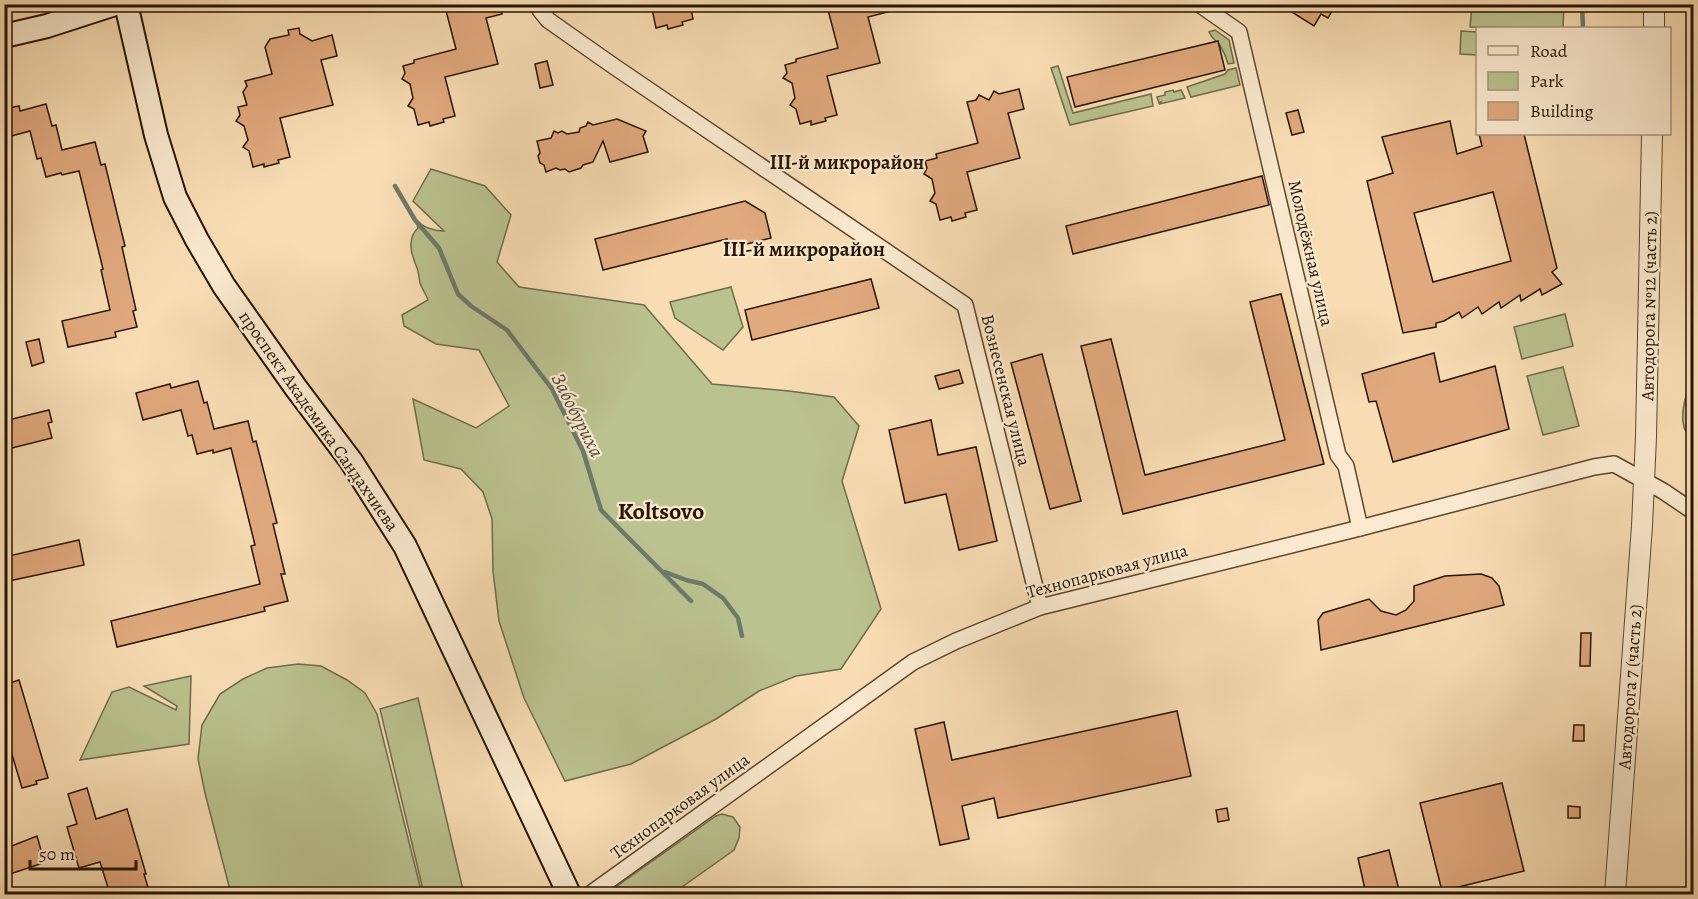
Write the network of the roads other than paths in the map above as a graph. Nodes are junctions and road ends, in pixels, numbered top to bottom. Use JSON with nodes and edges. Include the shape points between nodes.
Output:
{"nodes":[{"id":1,"x":115,"y":4,"type":"edge"},
{"id":2,"x":126,"y":4,"type":"edge"},
{"id":3,"x":538,"y":4,"type":"edge"},
{"id":4,"x":1199,"y":4,"type":"edge"},
{"id":5,"x":1654,"y":4,"type":"edge"},
{"id":6,"x":1654,"y":27,"type":"edge"},
{"id":7,"x":4,"y":36,"type":"edge"},
{"id":8,"x":1652,"y":135,"type":"edge"},
{"id":9,"x":1643,"y":479,"type":"junction"},
{"id":10,"x":1694,"y":512,"type":"edge"},
{"id":11,"x":1360,"y":528,"type":"junction"},
{"id":12,"x":1040,"y":607,"type":"junction"},
{"id":13,"x":569,"y":894,"type":"edge"},
{"id":14,"x":590,"y":894,"type":"edge"},
{"id":15,"x":1615,"y":894,"type":"edge"}],
"edges":[{"from":1,"to":7,"type":"main road"},
{"from":2,"to":13,"type":"main road","name":"проспект Академика Сандахчиева","via":[[156,135],[176,197],[197,240],[224,286],[351,461],[405,546]]},
{"from":3,"to":12,"type":"street","name":"Вознесенская улица","via":[[549,20],[620,71],[965,305]]},
{"from":4,"to":11,"type":"street","name":"Молодёжная улица","via":[[1239,32],[1338,455],[1346,466]]},
{"from":5,"to":6,"type":"street"},
{"from":8,"to":9,"type":"street","name":"Автодорога №12 (часть 2)"},
{"from":9,"to":10,"type":"street","name":"Технопарковая улица"},
{"from":9,"to":11,"type":"street","name":"Технопарковая улица","via":[[1614,464],[1594,467]]},
{"from":9,"to":15,"type":"street","name":"Автодорога 7 (часть 2)"},
{"from":11,"to":12,"type":"street","name":"Технопарковая улица"},
{"from":12,"to":14,"type":"street","name":"Технопарковая улица","via":[[913,662]]}]}
